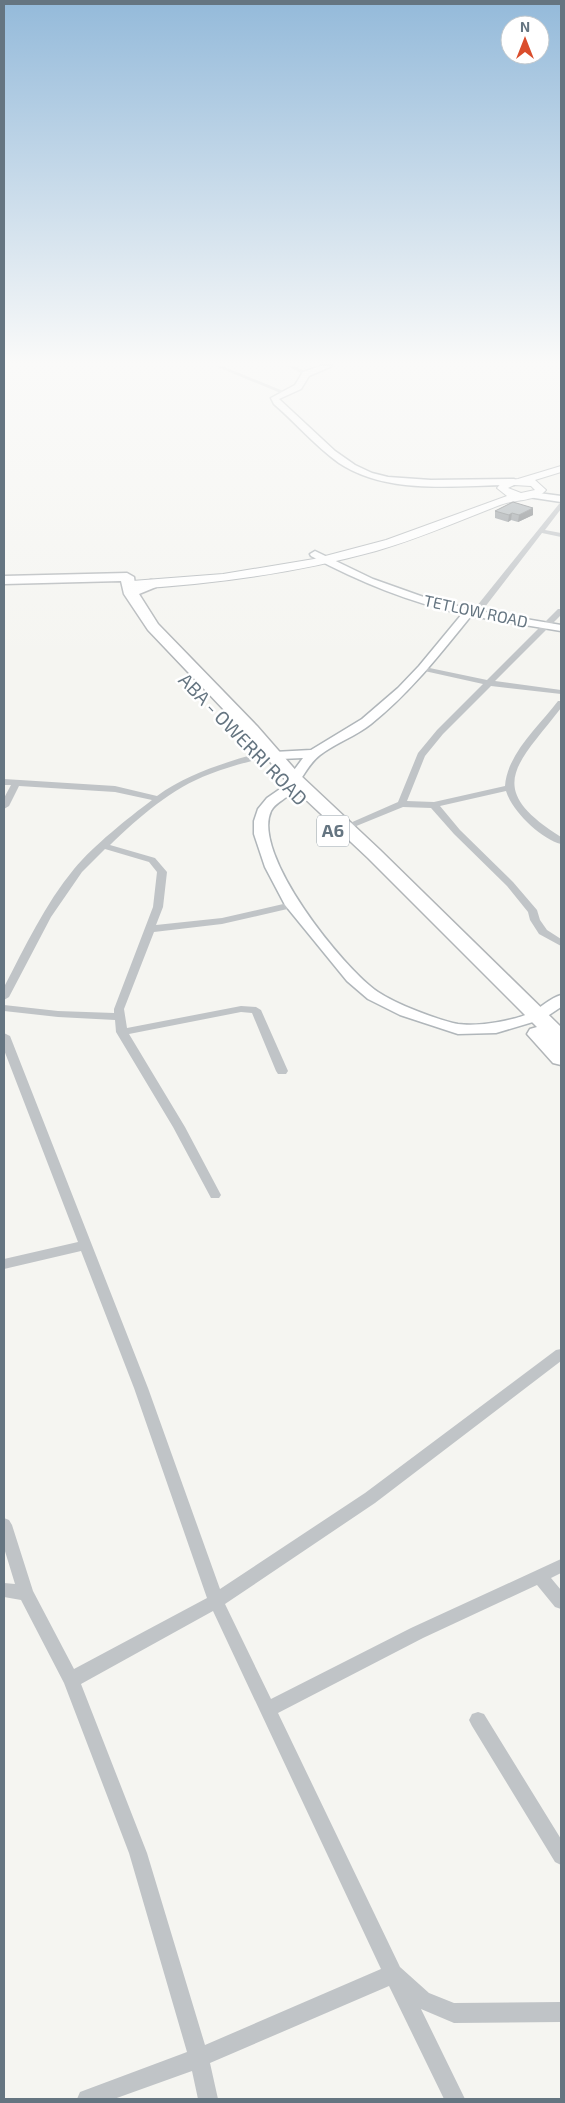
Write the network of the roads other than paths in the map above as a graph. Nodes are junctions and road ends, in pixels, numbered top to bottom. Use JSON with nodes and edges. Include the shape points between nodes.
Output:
{"nodes":[{"id":1,"x":348,"y":464,"type":"edge"},
{"id":2,"x":561,"y":469,"type":"edge"},
{"id":3,"x":517,"y":482,"type":"junction"},
{"id":4,"x":466,"y":483,"type":"junction"},
{"id":5,"x":502,"y":489,"type":"junction"},
{"id":6,"x":537,"y":491,"type":"junction"},
{"id":7,"x":561,"y":493,"type":"edge"},
{"id":8,"x":561,"y":499,"type":"edge"},
{"id":9,"x":561,"y":505,"type":"edge"},
{"id":10,"x":541,"y":530,"type":"junction"},
{"id":11,"x":561,"y":535,"type":"edge"},
{"id":12,"x":324,"y":556,"type":"junction"},
{"id":13,"x":4,"y":580,"type":"edge"},
{"id":14,"x":151,"y":584,"type":"joint"},
{"id":15,"x":120,"y":585,"type":"junction"},
{"id":16,"x":4,"y":588,"type":"edge"},
{"id":17,"x":561,"y":611,"type":"edge"},
{"id":18,"x":472,"y":613,"type":"junction"},
{"id":19,"x":548,"y":626,"type":"junction"},
{"id":20,"x":561,"y":628,"type":"edge"},
{"id":21,"x":423,"y":668,"type":"junction"},
{"id":22,"x":490,"y":683,"type":"junction"},
{"id":23,"x":561,"y":692,"type":"edge"},
{"id":24,"x":561,"y":703,"type":"edge"},
{"id":25,"x":315,"y":753,"type":"junction"},
{"id":26,"x":266,"y":755,"type":"junction"},
{"id":27,"x":4,"y":782,"type":"edge"},
{"id":28,"x":17,"y":782,"type":"junction"},
{"id":29,"x":290,"y":782,"type":"junction"},
{"id":30,"x":508,"y":788,"type":"junction"},
{"id":31,"x":158,"y":799,"type":"junction"},
{"id":32,"x":401,"y":804,"type":"junction"},
{"id":33,"x":434,"y":805,"type":"junction"},
{"id":34,"x":4,"y":806,"type":"edge"},
{"id":35,"x":346,"y":827,"type":"junction"},
{"id":36,"x":561,"y":841,"type":"edge"},
{"id":37,"x":103,"y":846,"type":"junction"},
{"id":38,"x":292,"y":905,"type":"junction"},
{"id":39,"x":151,"y":929,"type":"junction"},
{"id":40,"x":561,"y":943,"type":"edge"},
{"id":41,"x":4,"y":997,"type":"edge"},
{"id":42,"x":561,"y":1000,"type":"edge"},
{"id":43,"x":4,"y":1008,"type":"edge"},
{"id":44,"x":119,"y":1017,"type":"junction"},
{"id":45,"x":530,"y":1018,"type":"junction"},
{"id":46,"x":122,"y":1032,"type":"junction"},
{"id":47,"x":4,"y":1036,"type":"edge"},
{"id":48,"x":561,"y":1039,"type":"edge"},
{"id":49,"x":561,"y":1058,"type":"edge"},
{"id":50,"x":282,"y":1071,"type":"dead end"},
{"id":51,"x":215,"y":1195,"type":"dead end"},
{"id":52,"x":86,"y":1245,"type":"junction"},
{"id":53,"x":4,"y":1264,"type":"edge"},
{"id":54,"x":561,"y":1354,"type":"edge"},
{"id":55,"x":4,"y":1525,"type":"edge"},
{"id":56,"x":561,"y":1566,"type":"edge"},
{"id":57,"x":540,"y":1576,"type":"junction"},
{"id":58,"x":4,"y":1590,"type":"edge"},
{"id":59,"x":26,"y":1593,"type":"junction"},
{"id":60,"x":216,"y":1601,"type":"junction"},
{"id":61,"x":561,"y":1602,"type":"edge"},
{"id":62,"x":71,"y":1680,"type":"junction"},
{"id":63,"x":268,"y":1709,"type":"junction"},
{"id":64,"x":478,"y":1720,"type":"dead end"},
{"id":65,"x":561,"y":1856,"type":"edge"},
{"id":66,"x":393,"y":1974,"type":"junction"},
{"id":67,"x":561,"y":2012,"type":"edge"},
{"id":68,"x":198,"y":2058,"type":"junction"},
{"id":69,"x":87,"y":2099,"type":"edge"},
{"id":70,"x":208,"y":2099,"type":"edge"},
{"id":71,"x":455,"y":2099,"type":"edge"}],
"edges":[{"from":1,"to":4,"type":"street","via":[[373,475],[398,480]]},
{"from":2,"to":3,"type":"main road"},
{"from":3,"to":4,"type":"street"},
{"from":3,"to":5,"type":"main road","via":[[507,483]]},
{"from":3,"to":6,"type":"main road","via":[[534,484]]},
{"from":4,"to":5,"type":"street"},
{"from":5,"to":6,"type":"main road","via":[[508,493]]},
{"from":5,"to":12,"type":"main road"},
{"from":6,"to":7,"type":"street"},
{"from":6,"to":8,"type":"street"},
{"from":6,"to":12,"type":"main road","via":[[395,541]]},
{"from":9,"to":10,"type":"street"},
{"from":10,"to":11,"type":"street"},
{"from":10,"to":18,"type":"street"},
{"from":12,"to":14,"type":"main road","via":[[242,575]]},
{"from":12,"to":15,"type":"main road"},
{"from":12,"to":18,"type":"street","name":"TETLOW ROAD","via":[[418,599]]},
{"from":13,"to":15,"type":"highway"},
{"from":14,"to":15,"type":"highway","via":[[137,589]]},
{"from":15,"to":16,"type":"highway"},
{"from":15,"to":26,"type":"highway","name":"ABA - OWERRI ROAD","number":"A6","via":[[116,595],[149,644]]},
{"from":17,"to":19,"type":"street"},
{"from":18,"to":19,"type":"street","name":"TETLOW ROAD"},
{"from":18,"to":21,"type":"street"},
{"from":19,"to":20,"type":"street","name":"TETLOW ROAD"},
{"from":19,"to":22,"type":"street"},
{"from":21,"to":22,"type":"street"},
{"from":21,"to":25,"type":"street","via":[[366,722]]},
{"from":22,"to":23,"type":"street"},
{"from":22,"to":32,"type":"street","via":[[421,755]]},
{"from":24,"to":30,"type":"street","via":[[516,760],[510,770]]},
{"from":25,"to":26,"type":"street"},
{"from":25,"to":29,"type":"street"},
{"from":26,"to":29,"type":"highway","name":"ABA - OWERRI ROAD","number":"A6"},
{"from":26,"to":31,"type":"street","via":[[206,772]]},
{"from":27,"to":28,"type":"street"},
{"from":28,"to":31,"type":"street","via":[[115,789]]},
{"from":28,"to":34,"type":"street"},
{"from":29,"to":35,"type":"highway","name":"ABA - OWERRI ROAD","number":"A6"},
{"from":29,"to":38,"type":"street","via":[[265,809],[261,821],[272,867]]},
{"from":29,"to":45,"type":"highway","name":"ABA - OWERRI ROAD","number":"A6"},
{"from":30,"to":33,"type":"street"},
{"from":30,"to":36,"type":"street","via":[[521,810]]},
{"from":31,"to":37,"type":"street"},
{"from":32,"to":33,"type":"street"},
{"from":32,"to":35,"type":"street"},
{"from":33,"to":40,"type":"street","via":[[510,884],[533,912],[543,932]]},
{"from":35,"to":45,"type":"highway","name":"ABA - OWERRI ROAD","number":"A6"},
{"from":37,"to":39,"type":"street","via":[[152,860],[162,872],[158,907]]},
{"from":37,"to":41,"type":"street","via":[[78,870],[46,917]]},
{"from":38,"to":39,"type":"street","via":[[222,921]]},
{"from":38,"to":45,"type":"street","via":[[352,978],[374,996],[406,1012],[458,1029],[490,1029]]},
{"from":39,"to":44,"type":"street","via":[[119,1009]]},
{"from":42,"to":45,"type":"street"},
{"from":43,"to":44,"type":"street"},
{"from":44,"to":46,"type":"street"},
{"from":45,"to":48,"type":"highway","name":"ABA - OWERRI ROAD","number":"A6"},
{"from":45,"to":49,"type":"highway","name":"ABA - OWERRI ROAD","number":"A6"},
{"from":46,"to":50,"type":"street","via":[[241,1009],[256,1010]]},
{"from":46,"to":51,"type":"street"},
{"from":47,"to":52,"type":"street"},
{"from":52,"to":53,"type":"street"},
{"from":52,"to":60,"type":"street","via":[[142,1388]]},
{"from":54,"to":60,"type":"street","via":[[370,1498]]},
{"from":55,"to":59,"type":"street"},
{"from":56,"to":57,"type":"street"},
{"from":57,"to":61,"type":"street"},
{"from":57,"to":63,"type":"street","via":[[417,1633]]},
{"from":58,"to":59,"type":"street"},
{"from":59,"to":62,"type":"street"},
{"from":60,"to":62,"type":"street"},
{"from":60,"to":63,"type":"street"},
{"from":62,"to":68,"type":"street","via":[[138,1853]]},
{"from":63,"to":66,"type":"street"},
{"from":64,"to":65,"type":"street"},
{"from":66,"to":67,"type":"street","via":[[422,2000],[454,2013]]},
{"from":66,"to":68,"type":"street"},
{"from":66,"to":71,"type":"street"},
{"from":68,"to":69,"type":"street"},
{"from":68,"to":70,"type":"street"}]}
